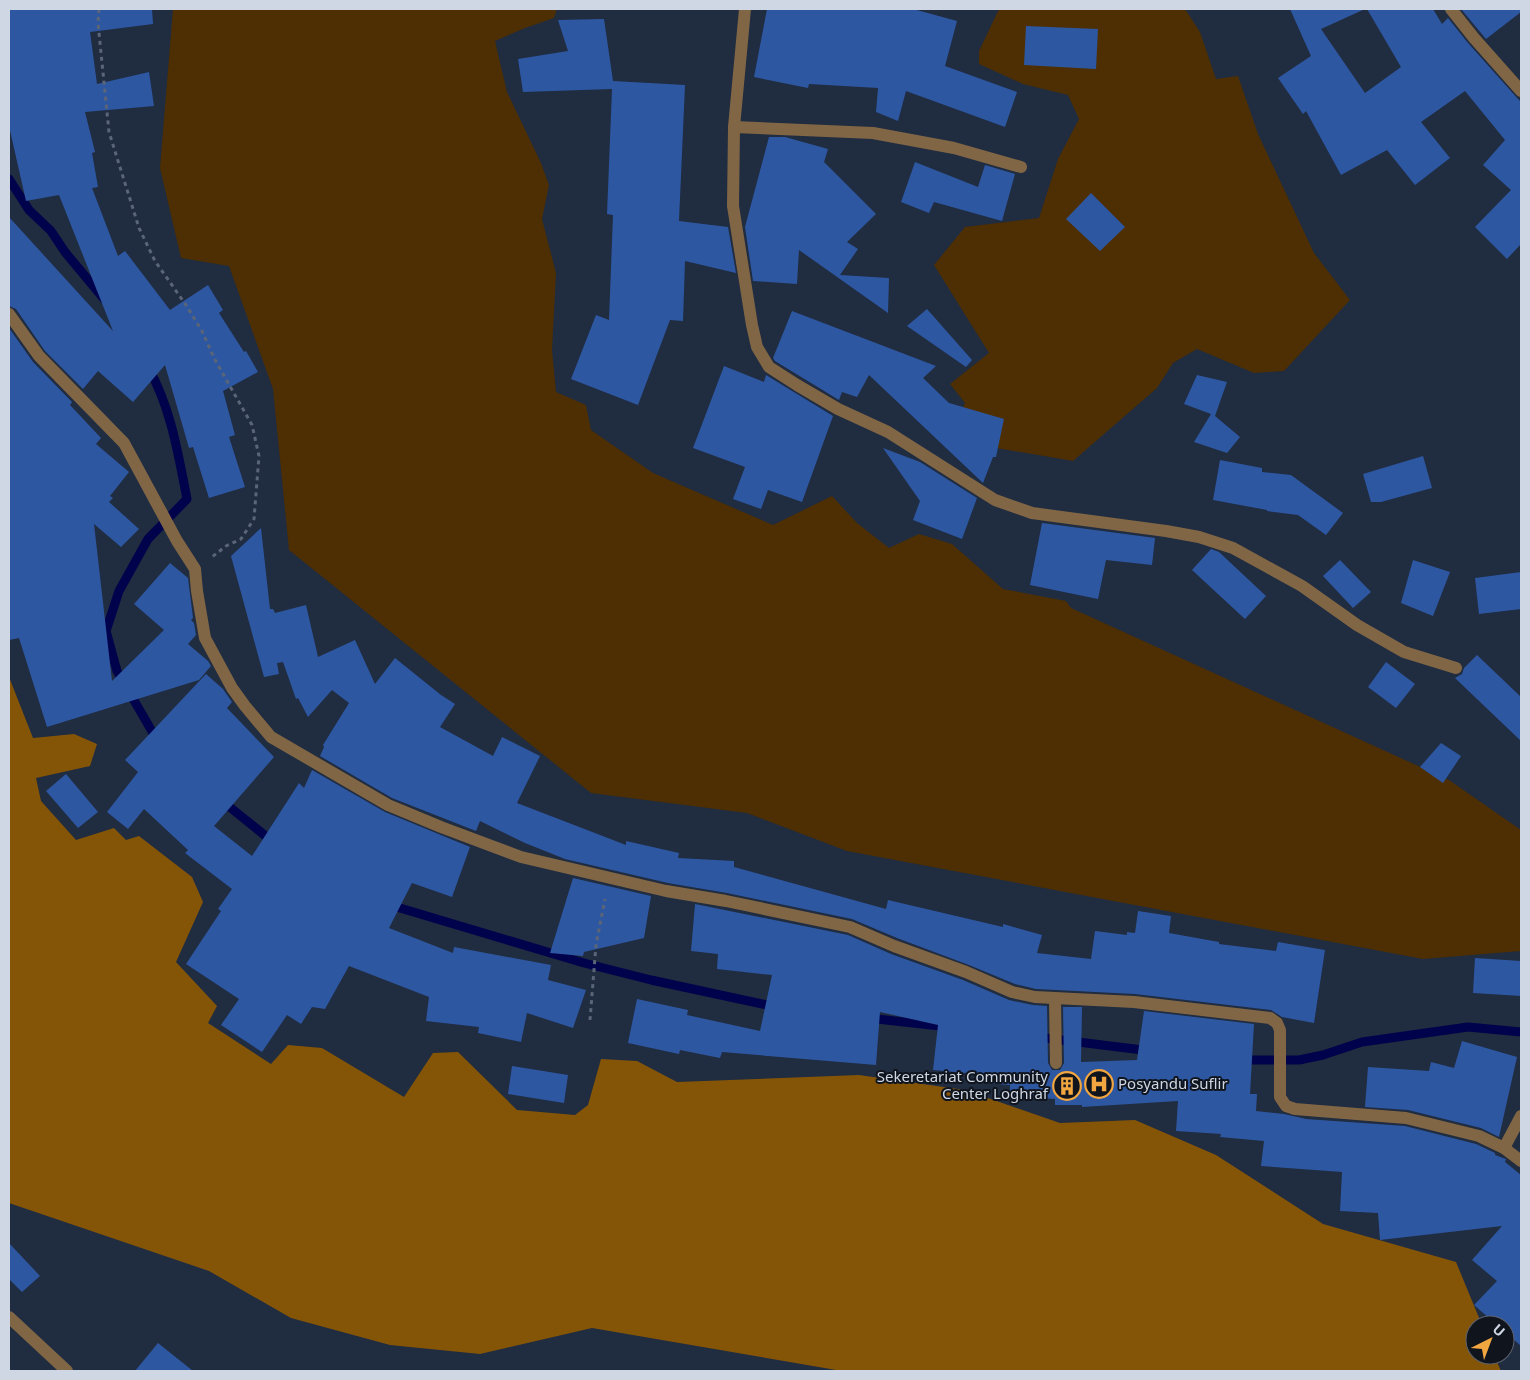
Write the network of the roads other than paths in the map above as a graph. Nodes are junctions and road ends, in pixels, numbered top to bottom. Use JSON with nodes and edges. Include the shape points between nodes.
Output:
{"nodes":[{"id":1,"x":744,"y":9,"type":"edge"},
{"id":2,"x":1451,"y":9,"type":"edge"},
{"id":3,"x":1521,"y":91,"type":"edge"},
{"id":4,"x":734,"y":127,"type":"junction"},
{"id":5,"x":1021,"y":167,"type":"dead end"},
{"id":6,"x":9,"y":314,"type":"edge"},
{"id":7,"x":1456,"y":668,"type":"dead end"},
{"id":8,"x":1055,"y":999,"type":"junction"},
{"id":9,"x":1056,"y":1059,"type":"dead end"},
{"id":10,"x":1521,"y":1116,"type":"edge"},
{"id":11,"x":1504,"y":1148,"type":"junction"},
{"id":12,"x":1521,"y":1161,"type":"edge"},
{"id":13,"x":9,"y":1317,"type":"edge"},
{"id":14,"x":67,"y":1371,"type":"edge"}],
"edges":[{"from":1,"to":4,"type":"street"},
{"from":2,"to":3,"type":"street"},
{"from":4,"to":5,"type":"street","via":[[873,133],[954,148]]},
{"from":4,"to":7,"type":"street","via":[[734,206],[752,325],[757,348],[769,367],[838,409],[888,432],[995,500],[1032,513],[1166,531],[1233,548],[1302,586],[1357,625],[1404,652]]},
{"from":6,"to":8,"type":"street","via":[[39,356],[124,443],[176,542],[195,569],[205,638],[232,688],[271,737],[388,805],[521,857],[609,879],[850,927],[1012,992]]},
{"from":8,"to":9,"type":"street"},
{"from":8,"to":11,"type":"street","via":[[1134,1002],[1270,1018],[1280,1030],[1280,1097],[1286,1106],[1406,1118],[1479,1136]]},
{"from":10,"to":11,"type":"street"},
{"from":11,"to":12,"type":"street"},
{"from":13,"to":14,"type":"street"}]}
